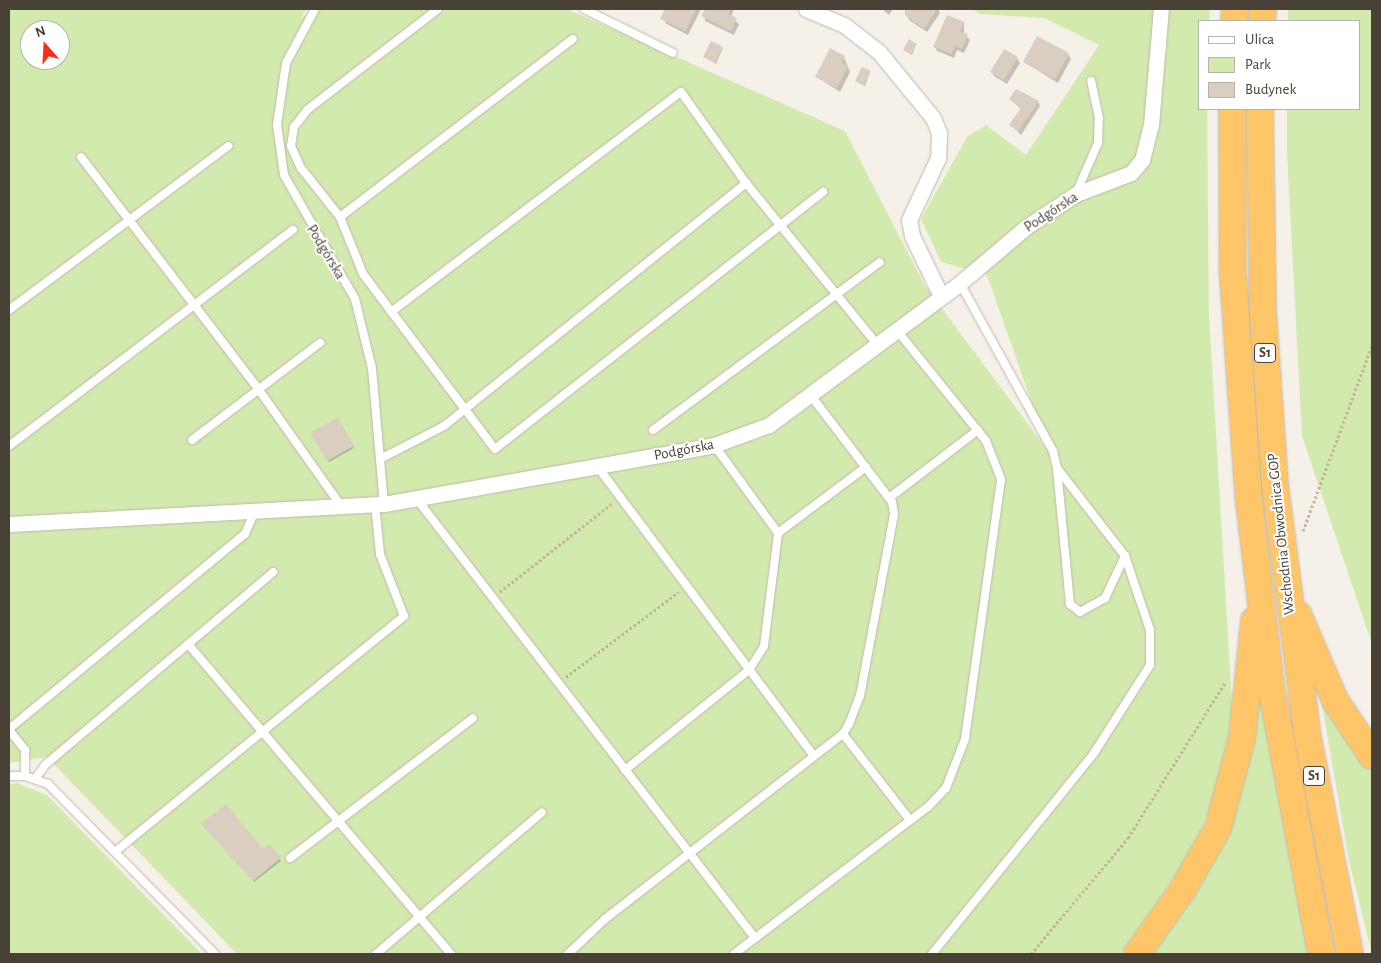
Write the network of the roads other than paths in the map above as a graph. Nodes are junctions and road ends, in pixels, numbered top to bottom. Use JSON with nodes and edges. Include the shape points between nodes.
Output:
{"nodes":[{"id":1,"x":315,"y":9,"type":"edge"},
{"id":2,"x":438,"y":9,"type":"edge"},
{"id":3,"x":584,"y":9,"type":"edge"},
{"id":4,"x":806,"y":9,"type":"edge"},
{"id":5,"x":1161,"y":9,"type":"edge"},
{"id":6,"x":573,"y":39,"type":"dead end"},
{"id":7,"x":673,"y":52,"type":"dead end"},
{"id":8,"x":1091,"y":81,"type":"dead end"},
{"id":9,"x":1232,"y":110,"type":"edge"},
{"id":10,"x":1260,"y":110,"type":"edge"},
{"id":11,"x":228,"y":146,"type":"dead end"},
{"id":12,"x":81,"y":157,"type":"dead end"},
{"id":13,"x":746,"y":183,"type":"junction"},
{"id":14,"x":823,"y":192,"type":"dead end"},
{"id":15,"x":1076,"y":194,"type":"junction"},
{"id":16,"x":340,"y":217,"type":"junction"},
{"id":17,"x":129,"y":220,"type":"junction"},
{"id":18,"x":781,"y":225,"type":"junction"},
{"id":19,"x":293,"y":230,"type":"dead end"},
{"id":20,"x":880,"y":262,"type":"dead end"},
{"id":21,"x":960,"y":283,"type":"junction"},
{"id":22,"x":836,"y":294,"type":"junction"},
{"id":23,"x":941,"y":296,"type":"junction"},
{"id":24,"x":194,"y":305,"type":"junction"},
{"id":25,"x":9,"y":310,"type":"edge"},
{"id":26,"x":391,"y":312,"type":"junction"},
{"id":27,"x":896,"y":329,"type":"junction"},
{"id":28,"x":320,"y":343,"type":"dead end"},
{"id":29,"x":877,"y":344,"type":"junction"},
{"id":30,"x":259,"y":390,"type":"junction"},
{"id":31,"x":812,"y":397,"type":"junction"},
{"id":32,"x":463,"y":410,"type":"junction"},
{"id":33,"x":653,"y":430,"type":"dead end"},
{"id":34,"x":978,"y":430,"type":"junction"},
{"id":35,"x":192,"y":440,"type":"dead end"},
{"id":36,"x":714,"y":445,"type":"junction"},
{"id":37,"x":9,"y":446,"type":"edge"},
{"id":38,"x":380,"y":459,"type":"junction"},
{"id":39,"x":597,"y":466,"type":"junction"},
{"id":40,"x":866,"y":467,"type":"junction"},
{"id":41,"x":1057,"y":468,"type":"junction"},
{"id":42,"x":416,"y":498,"type":"junction"},
{"id":43,"x":889,"y":498,"type":"junction"},
{"id":44,"x":379,"y":504,"type":"junction"},
{"id":45,"x":341,"y":506,"type":"junction"},
{"id":46,"x":255,"y":510,"type":"junction"},
{"id":47,"x":9,"y":524,"type":"edge"},
{"id":48,"x":778,"y":533,"type":"junction"},
{"id":49,"x":1125,"y":556,"type":"junction"},
{"id":50,"x":274,"y":572,"type":"dead end"},
{"id":51,"x":1288,"y":596,"type":"junction"},
{"id":52,"x":1259,"y":600,"type":"junction"},
{"id":53,"x":188,"y":644,"type":"junction"},
{"id":54,"x":749,"y":670,"type":"junction"},
{"id":55,"x":473,"y":718,"type":"dead end"},
{"id":56,"x":9,"y":729,"type":"edge"},
{"id":57,"x":263,"y":733,"type":"junction"},
{"id":58,"x":843,"y":734,"type":"junction"},
{"id":59,"x":814,"y":756,"type":"junction"},
{"id":60,"x":1372,"y":756,"type":"edge"},
{"id":61,"x":625,"y":770,"type":"junction"},
{"id":62,"x":9,"y":776,"type":"edge"},
{"id":63,"x":24,"y":776,"type":"junction"},
{"id":64,"x":35,"y":779,"type":"junction"},
{"id":65,"x":542,"y":812,"type":"dead end"},
{"id":66,"x":910,"y":820,"type":"junction"},
{"id":67,"x":338,"y":821,"type":"junction"},
{"id":68,"x":116,"y":851,"type":"junction"},
{"id":69,"x":689,"y":853,"type":"junction"},
{"id":70,"x":290,"y":858,"type":"dead end"},
{"id":71,"x":419,"y":917,"type":"junction"},
{"id":72,"x":755,"y":938,"type":"junction"},
{"id":73,"x":215,"y":954,"type":"edge"},
{"id":74,"x":376,"y":954,"type":"edge"},
{"id":75,"x":451,"y":954,"type":"edge"},
{"id":76,"x":568,"y":954,"type":"edge"},
{"id":77,"x":734,"y":954,"type":"edge"},
{"id":78,"x":932,"y":954,"type":"edge"},
{"id":79,"x":1137,"y":954,"type":"edge"},
{"id":80,"x":1321,"y":954,"type":"edge"},
{"id":81,"x":1350,"y":954,"type":"edge"}],
"edges":[{"from":1,"to":38,"type":"lane","name":"Podgórska","via":[[286,63],[277,125],[284,175],[354,300],[372,368]]},
{"from":2,"to":16,"type":"lane","via":[[308,109],[294,127],[292,146],[301,168]]},
{"from":3,"to":7,"type":"lane"},
{"from":4,"to":23,"type":"street","via":[[844,25],[879,52],[933,118],[939,132],[938,158],[909,220],[912,236]]},
{"from":5,"to":15,"type":"street","name":"Podgórska","via":[[1151,125],[1142,160],[1131,173]]},
{"from":6,"to":16,"type":"lane"},
{"from":8,"to":15,"type":"lane","via":[[1099,118],[1098,144]]},
{"from":9,"to":52,"type":"highway","name":"Wschodnia Obwodnica GOP","number":"S1","via":[[1236,322]]},
{"from":10,"to":51,"type":"highway","name":"Wschodnia Obwodnica GOP","number":"S1","via":[[1264,331]]},
{"from":11,"to":17,"type":"lane"},
{"from":12,"to":17,"type":"lane"},
{"from":13,"to":18,"type":"lane"},
{"from":13,"to":26,"type":"lane","via":[[681,92]]},
{"from":13,"to":32,"type":"lane"},
{"from":14,"to":18,"type":"lane"},
{"from":15,"to":21,"type":"street","name":"Podgórska","via":[[1026,227]]},
{"from":16,"to":26,"type":"lane","via":[[362,274]]},
{"from":17,"to":24,"type":"lane"},
{"from":17,"to":25,"type":"lane"},
{"from":18,"to":22,"type":"lane"},
{"from":18,"to":32,"type":"lane","via":[[496,449]]},
{"from":19,"to":24,"type":"lane"},
{"from":20,"to":22,"type":"lane"},
{"from":21,"to":23,"type":"street","name":"Podgórska"},
{"from":21,"to":41,"type":"lane","via":[[1053,451]]},
{"from":22,"to":29,"type":"lane"},
{"from":22,"to":33,"type":"lane"},
{"from":23,"to":27,"type":"street","name":"Podgórska"},
{"from":24,"to":30,"type":"lane"},
{"from":24,"to":37,"type":"lane"},
{"from":26,"to":32,"type":"lane"},
{"from":27,"to":29,"type":"street","name":"Podgórska"},
{"from":27,"to":34,"type":"lane"},
{"from":28,"to":30,"type":"lane"},
{"from":29,"to":31,"type":"street","name":"Podgórska"},
{"from":30,"to":35,"type":"lane"},
{"from":30,"to":45,"type":"lane"},
{"from":31,"to":36,"type":"street","name":"Podgórska","via":[[769,425]]},
{"from":31,"to":40,"type":"lane"},
{"from":32,"to":38,"type":"lane","via":[[444,426]]},
{"from":34,"to":43,"type":"lane"},
{"from":34,"to":66,"type":"lane","via":[[995,459],[1001,505],[965,739],[946,788]]},
{"from":36,"to":39,"type":"street","name":"Podgórska"},
{"from":36,"to":48,"type":"lane"},
{"from":38,"to":44,"type":"lane","name":"Podgórska"},
{"from":39,"to":42,"type":"street","name":"Podgórska"},
{"from":39,"to":54,"type":"lane"},
{"from":40,"to":43,"type":"lane"},
{"from":40,"to":48,"type":"lane"},
{"from":41,"to":49,"type":"lane"},
{"from":41,"to":49,"type":"lane","via":[[1070,604],[1080,612],[1106,598]]},
{"from":42,"to":44,"type":"street","name":"Podgórska"},
{"from":42,"to":61,"type":"lane"},
{"from":43,"to":58,"type":"lane","via":[[894,514],[872,638],[860,696]]},
{"from":44,"to":45,"type":"street","name":"Podgórska"},
{"from":44,"to":57,"type":"lane","via":[[380,554],[404,616],[271,722]]},
{"from":45,"to":46,"type":"street","name":"Podgórska"},
{"from":46,"to":47,"type":"street","name":"Podgórska"},
{"from":46,"to":56,"type":"lane","via":[[245,534]]},
{"from":48,"to":54,"type":"lane","via":[[764,646]]},
{"from":49,"to":78,"type":"lane","via":[[1150,630],[1150,665],[1094,753]]},
{"from":50,"to":53,"type":"lane"},
{"from":51,"to":60,"type":"highway","via":[[1335,700]]},
{"from":51,"to":81,"type":"highway","name":"Wschodnia Obwodnica GOP","number":"S1","via":[[1312,766]]},
{"from":52,"to":79,"type":"highway","via":[[1249,642],[1240,745],[1220,820],[1198,864]]},
{"from":52,"to":80,"type":"highway","name":"Wschodnia Obwodnica GOP","number":"S1","via":[[1285,769]]},
{"from":53,"to":57,"type":"lane"},
{"from":53,"to":64,"type":"lane","via":[[45,765]]},
{"from":54,"to":59,"type":"lane"},
{"from":54,"to":61,"type":"lane"},
{"from":55,"to":67,"type":"lane"},
{"from":56,"to":63,"type":"lane","via":[[25,750]]},
{"from":57,"to":67,"type":"lane"},
{"from":57,"to":68,"type":"lane"},
{"from":58,"to":59,"type":"lane"},
{"from":58,"to":66,"type":"lane"},
{"from":59,"to":69,"type":"lane"},
{"from":61,"to":69,"type":"lane"},
{"from":62,"to":63,"type":"lane"},
{"from":63,"to":64,"type":"lane"},
{"from":64,"to":68,"type":"lane","via":[[48,784],[80,812]]},
{"from":65,"to":71,"type":"lane"},
{"from":66,"to":72,"type":"lane"},
{"from":67,"to":70,"type":"lane"},
{"from":67,"to":71,"type":"lane"},
{"from":68,"to":73,"type":"lane"},
{"from":69,"to":72,"type":"lane"},
{"from":69,"to":76,"type":"lane"},
{"from":71,"to":74,"type":"lane"},
{"from":71,"to":75,"type":"lane"},
{"from":72,"to":77,"type":"lane"}]}
